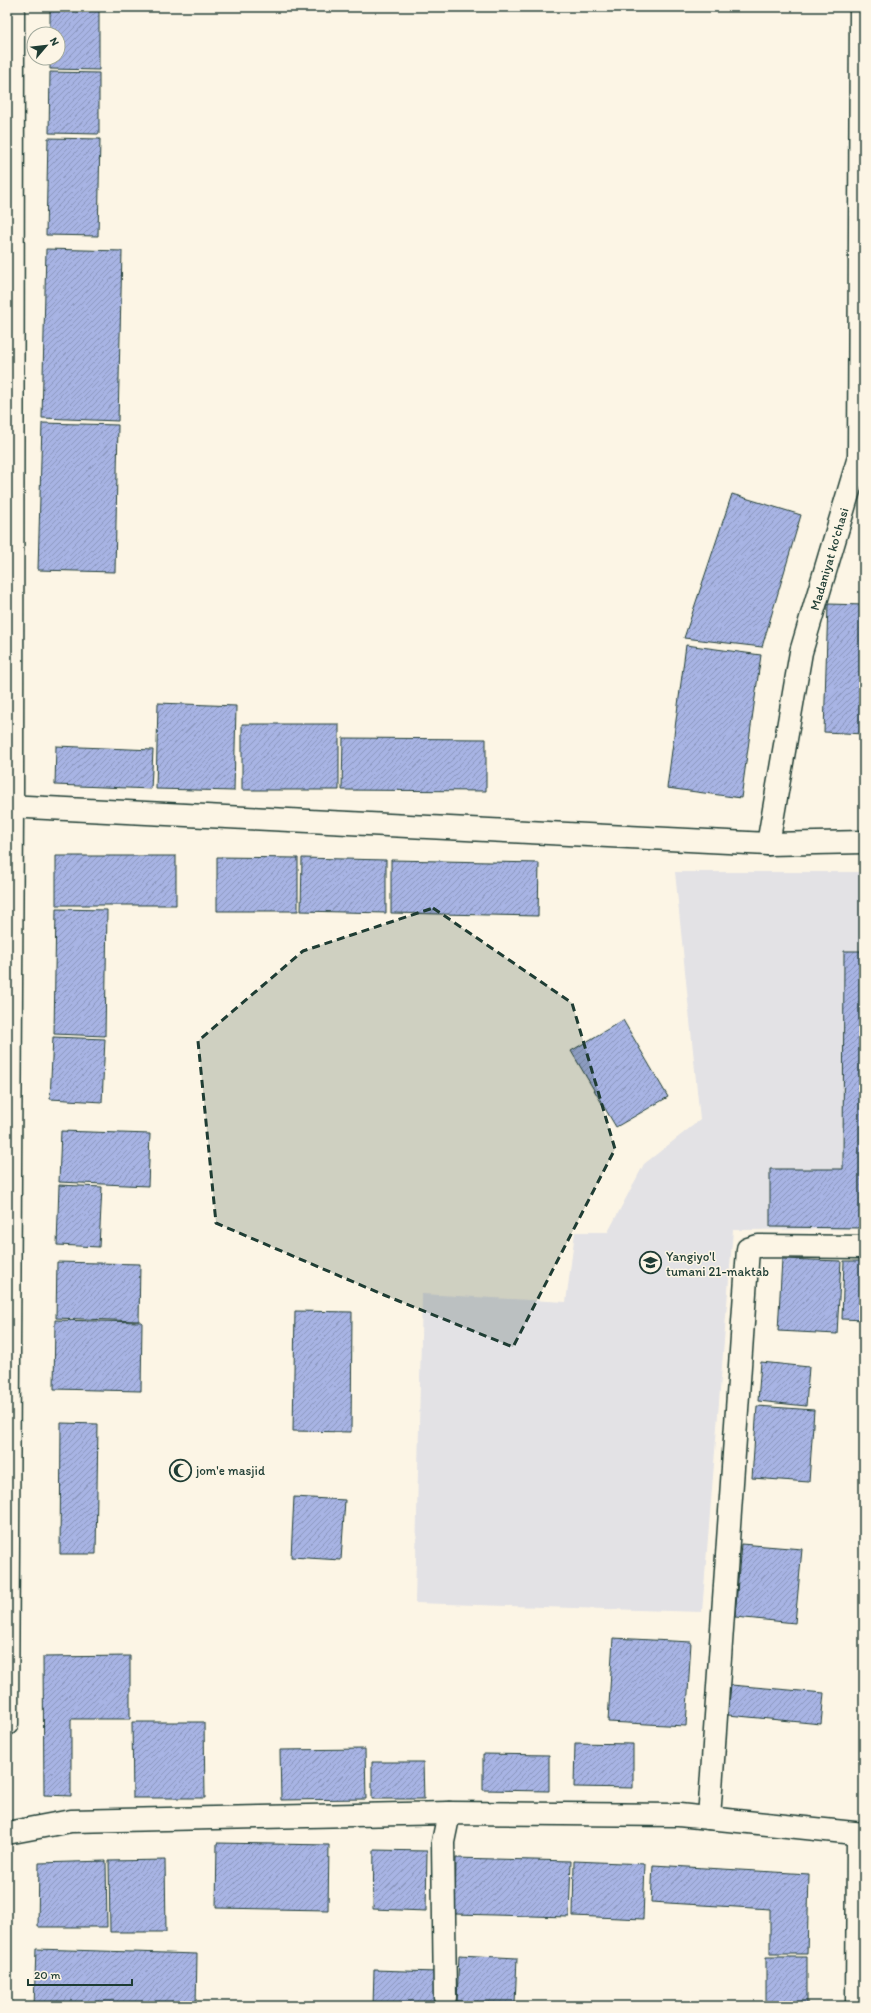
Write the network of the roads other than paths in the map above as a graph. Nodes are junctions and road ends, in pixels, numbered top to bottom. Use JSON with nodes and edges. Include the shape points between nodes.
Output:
{"nodes":[{"id":1,"x":13,"y":7,"type":"edge"},
{"id":2,"x":861,"y":7,"type":"edge"},
{"id":3,"x":862,"y":465,"type":"edge"},
{"id":4,"x":10,"y":806,"type":"edge"},
{"id":5,"x":864,"y":842,"type":"edge"},
{"id":6,"x":768,"y":844,"type":"junction"},
{"id":7,"x":864,"y":1247,"type":"edge"},
{"id":8,"x":7,"y":1724,"type":"edge"},
{"id":9,"x":449,"y":1813,"type":"junction"},
{"id":10,"x":709,"y":1818,"type":"junction"},
{"id":11,"x":7,"y":1833,"type":"edge"},
{"id":12,"x":861,"y":1834,"type":"edge"},
{"id":13,"x":445,"y":1997,"type":"dead end"},
{"id":14,"x":857,"y":2006,"type":"edge"}],
"edges":[{"from":1,"to":4,"type":"street"},
{"from":2,"to":3,"type":"street","name":"Madaniyat ko'chasi"},
{"from":3,"to":6,"type":"street","name":"Madaniyat ko'chasi","via":[[801,652]]},
{"from":4,"to":6,"type":"street"},
{"from":4,"to":8,"type":"street"},
{"from":5,"to":6,"type":"street"},
{"from":7,"to":10,"type":"street","via":[[758,1246],[748,1249]]},
{"from":9,"to":10,"type":"street","via":[[679,1815]]},
{"from":9,"to":11,"type":"street","via":[[71,1822]]},
{"from":9,"to":13,"type":"street","via":[[443,1842]]},
{"from":10,"to":12,"type":"street"},
{"from":12,"to":14,"type":"street"}]}
